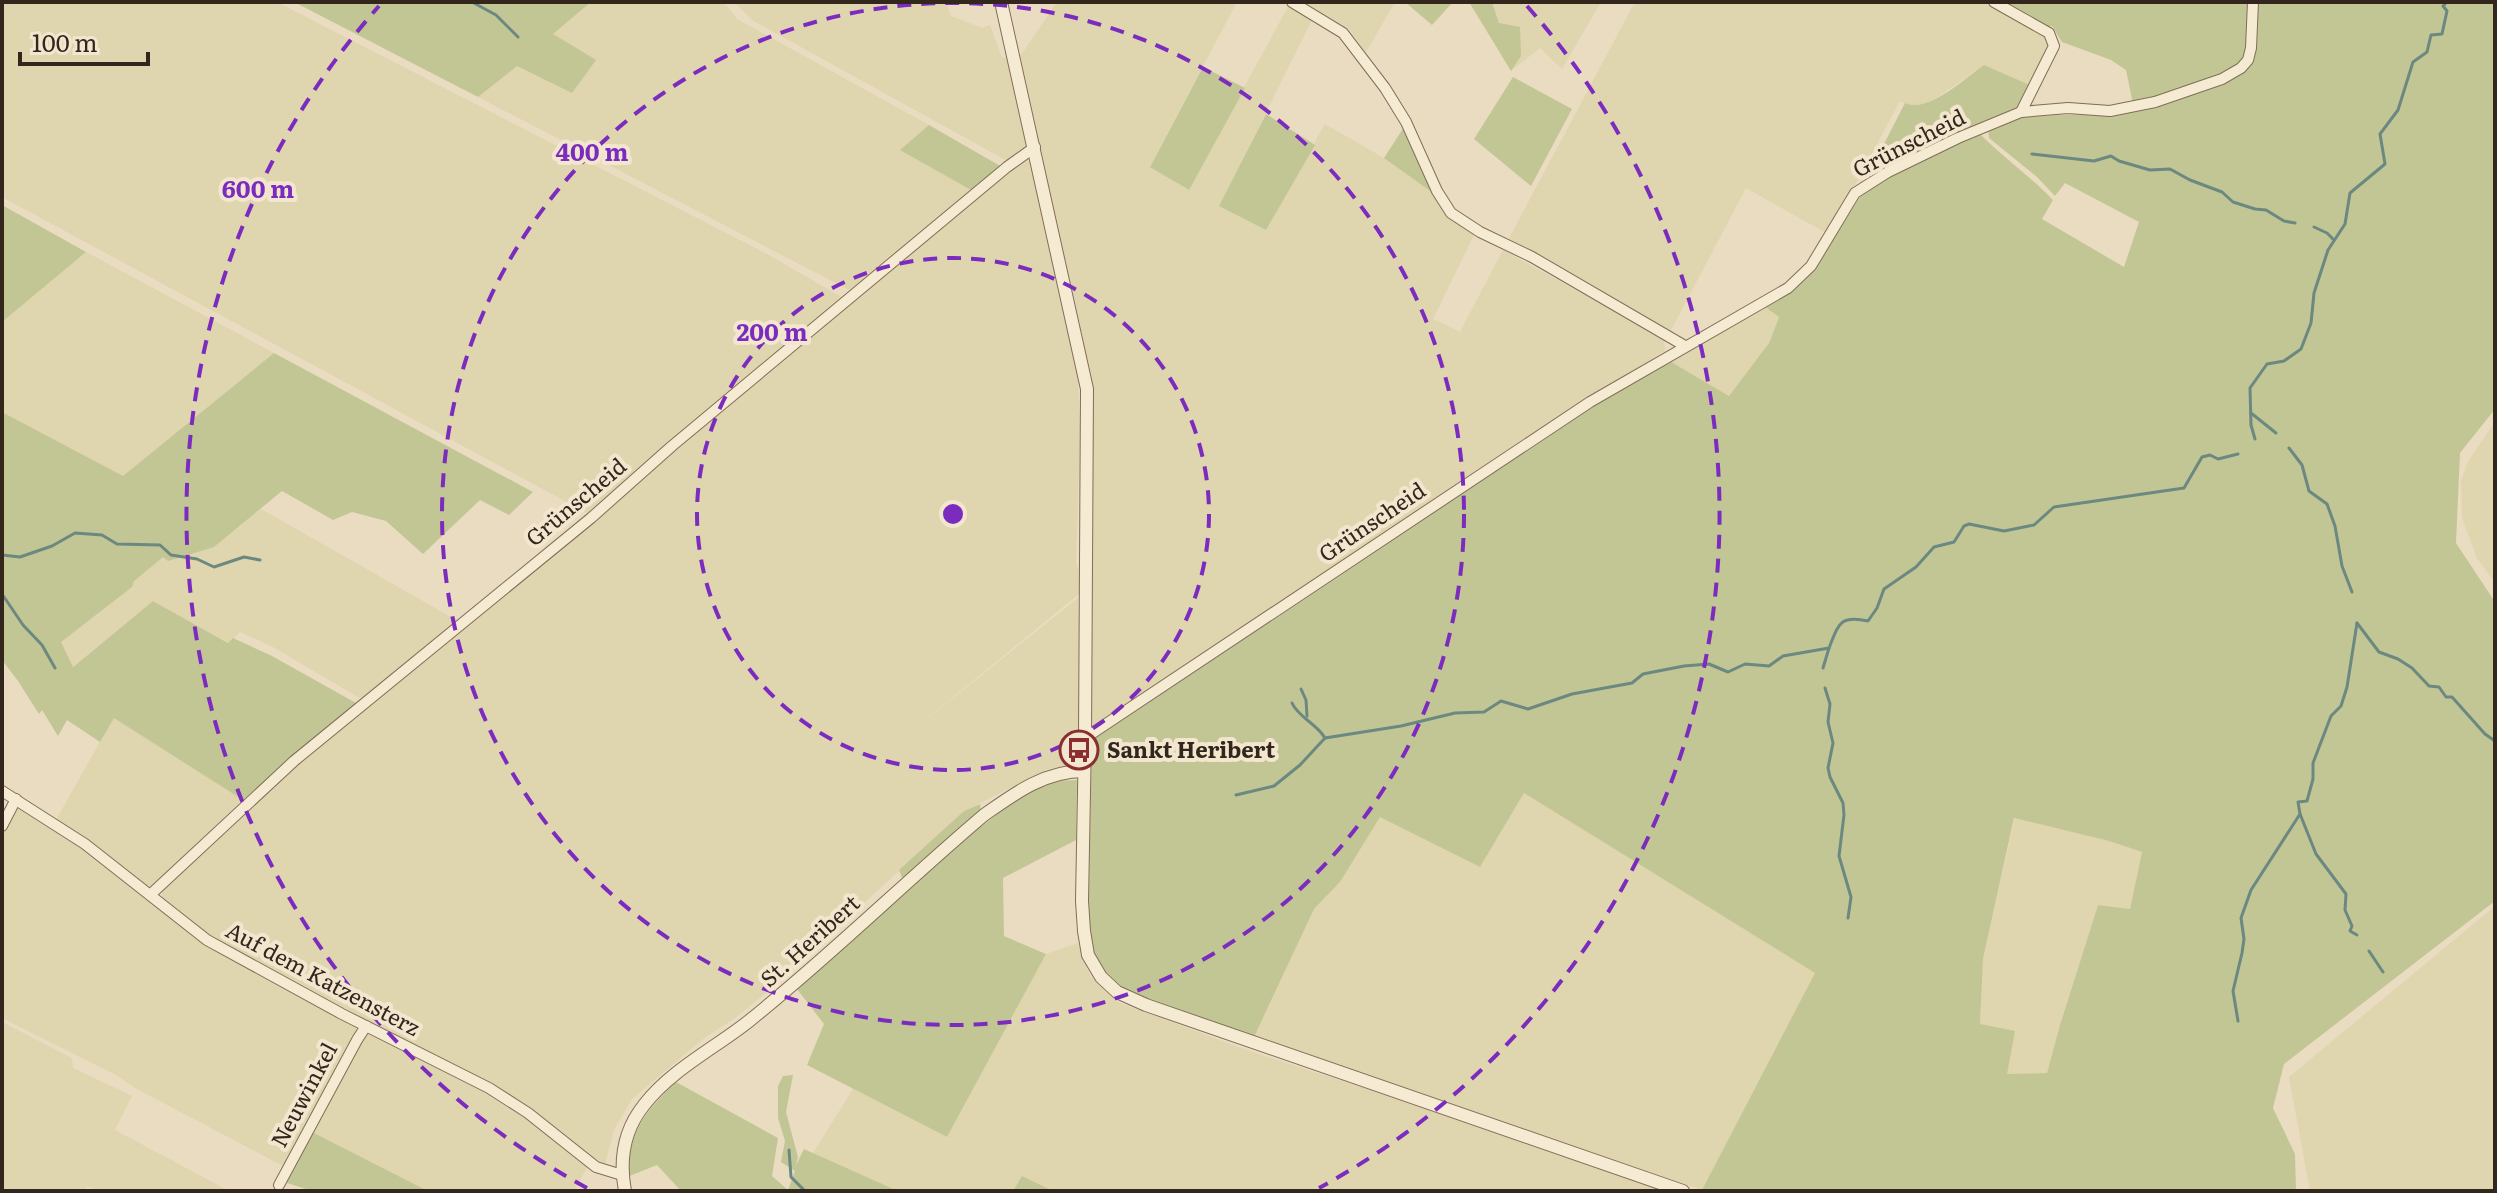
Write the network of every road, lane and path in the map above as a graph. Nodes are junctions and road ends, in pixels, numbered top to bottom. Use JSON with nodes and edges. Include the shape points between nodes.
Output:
{"nodes":[{"id":1,"x":1001,"y":2,"type":"edge"},
{"id":2,"x":1292,"y":2,"type":"edge"},
{"id":3,"x":1994,"y":2,"type":"edge"},
{"id":4,"x":2253,"y":2,"type":"edge"},
{"id":5,"x":2021,"y":112,"type":"junction"},
{"id":6,"x":1035,"y":147,"type":"junction"},
{"id":7,"x":1685,"y":346,"type":"junction"},
{"id":8,"x":1085,"y":738,"type":"junction"},
{"id":9,"x":1084,"y":771,"type":"junction"},
{"id":10,"x":2,"y":791,"type":"edge"},
{"id":11,"x":16,"y":799,"type":"junction"},
{"id":12,"x":2,"y":826,"type":"edge"},
{"id":13,"x":150,"y":895,"type":"junction"},
{"id":14,"x":366,"y":1026,"type":"junction"},
{"id":15,"x":622,"y":1175,"type":"junction"},
{"id":16,"x":279,"y":1185,"type":"dead end"},
{"id":17,"x":625,"y":1191,"type":"edge"},
{"id":18,"x":1683,"y":1191,"type":"edge"}],
"edges":[{"from":1,"to":6,"type":"street"},
{"from":2,"to":7,"type":"street","via":[[1343,33],[1385,88],[1451,213]]},
{"from":3,"to":5,"type":"street","via":[[2049,33],[2054,46]]},
{"from":4,"to":5,"type":"street","name":"Grünscheid","via":[[2248,60],[2222,79],[2110,111]]},
{"from":5,"to":7,"type":"street","name":"Grünscheid","via":[[1902,165],[1855,193],[1811,266],[1788,288]]},
{"from":6,"to":8,"type":"street","via":[[1087,389]]},
{"from":6,"to":13,"type":"street","name":"Grünscheid","via":[[294,761]]},
{"from":7,"to":8,"type":"street","name":"Grünscheid","via":[[1446,496]]},
{"from":8,"to":9,"type":"street"},
{"from":9,"to":15,"type":"street","name":"St. Heribert","via":[[1049,776],[984,815],[760,1012],[657,1091],[626,1136]]},
{"from":9,"to":18,"type":"street","via":[[1084,931],[1088,955],[1117,992]]},
{"from":10,"to":11,"type":"street","name":"Auf dem Katzensterz"},
{"from":11,"to":12,"type":"street"},
{"from":11,"to":13,"type":"street","name":"Auf dem Katzensterz"},
{"from":13,"to":14,"type":"street","name":"Auf dem Katzensterz","via":[[207,940]]},
{"from":14,"to":15,"type":"street","name":"Auf dem Katzensterz","via":[[498,1093],[596,1167]]},
{"from":14,"to":16,"type":"street","name":"Neuwinkel"},
{"from":15,"to":17,"type":"street","name":"St. Heribert"}]}
